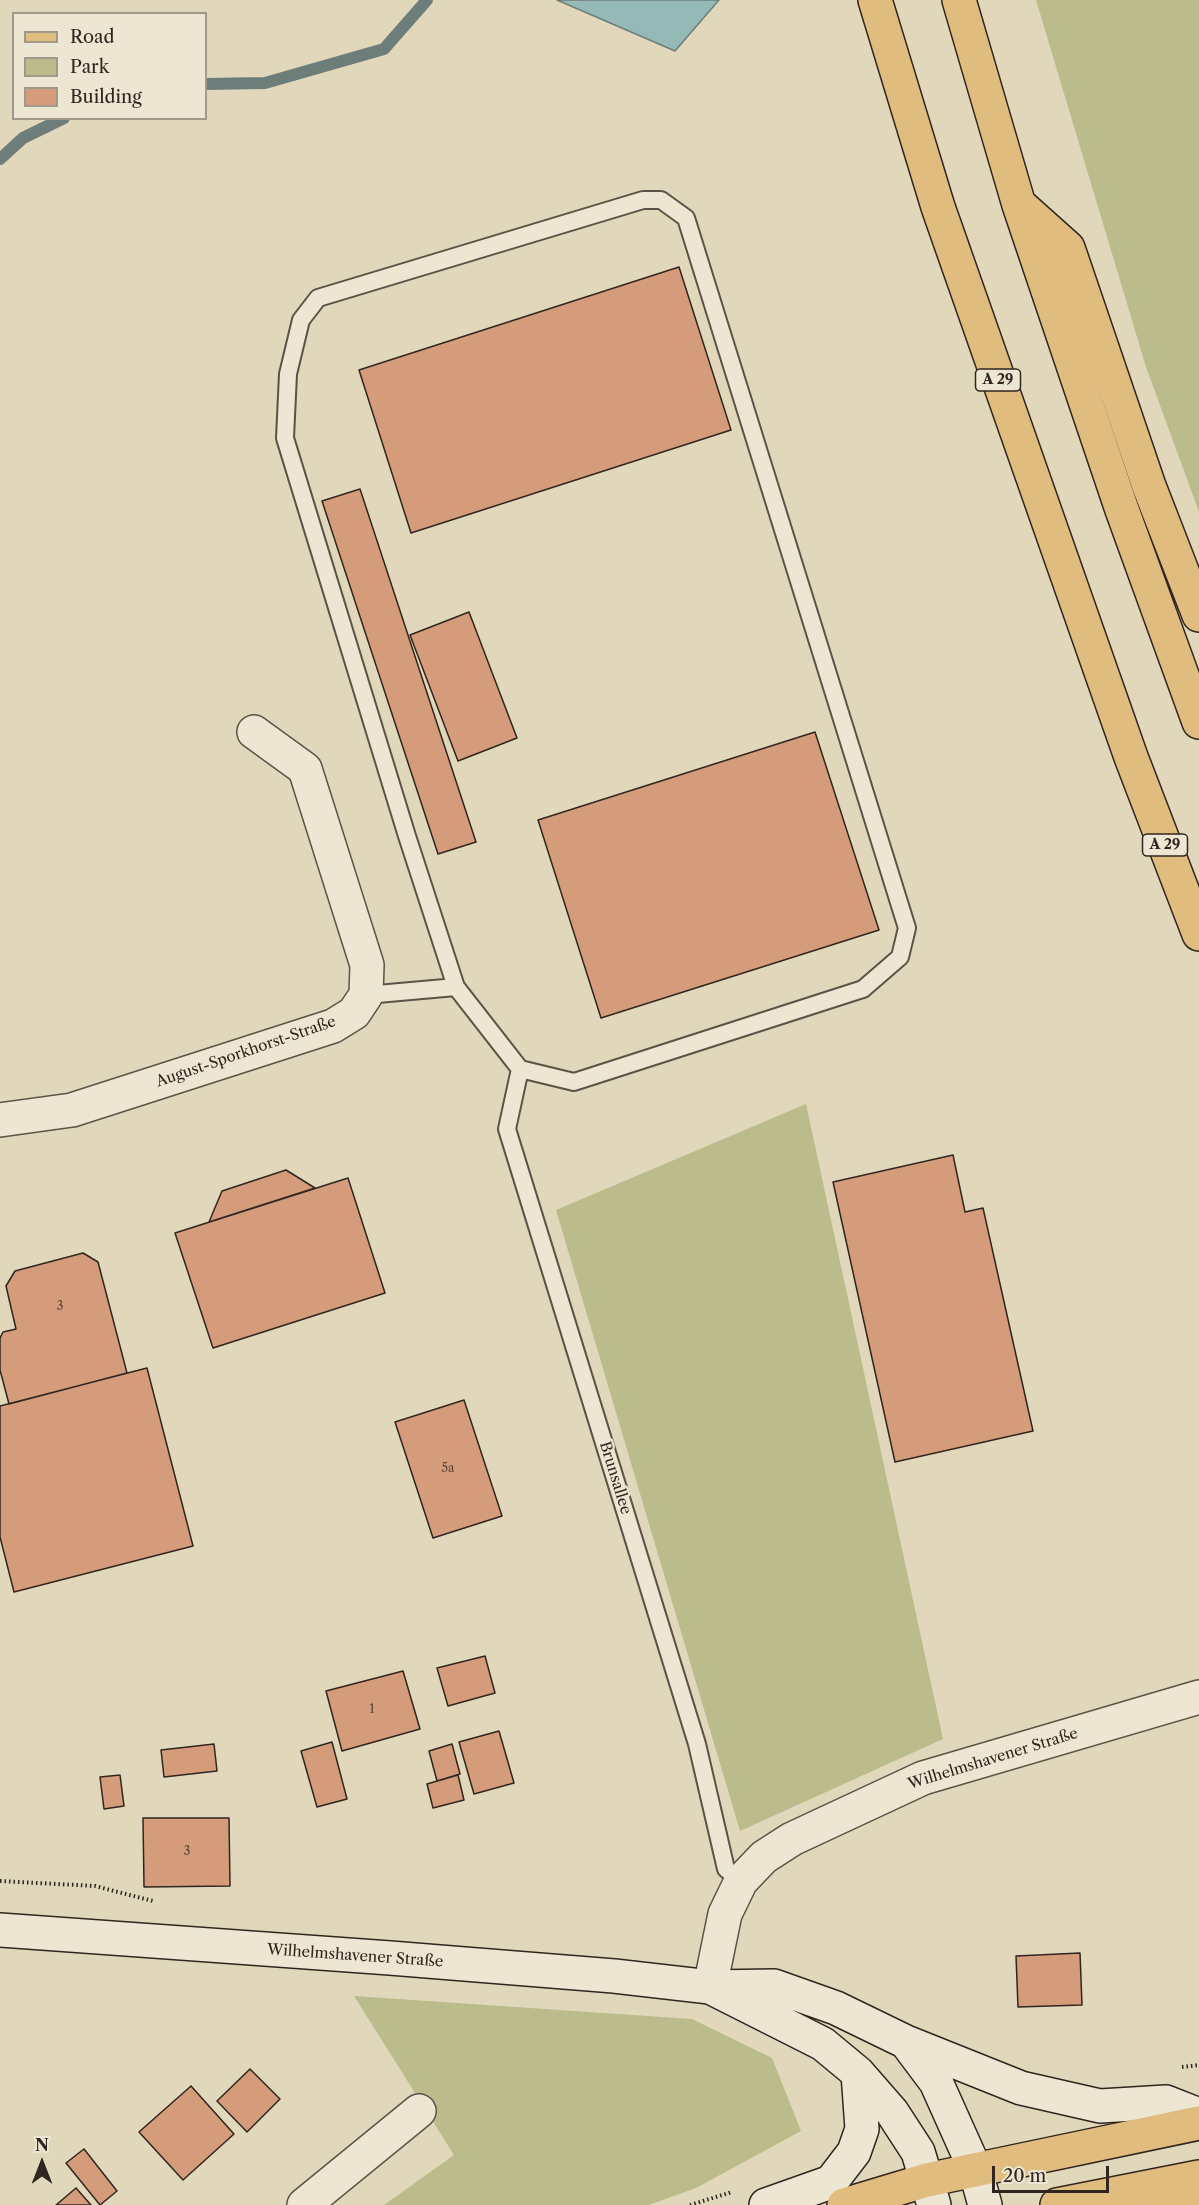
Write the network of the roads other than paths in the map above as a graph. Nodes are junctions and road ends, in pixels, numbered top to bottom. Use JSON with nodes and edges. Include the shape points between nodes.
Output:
{"nodes":[{"id":1,"x":875,"y":0,"type":"edge"},
{"id":2,"x":959,"y":0,"type":"edge"},
{"id":3,"x":1019,"y":205,"type":"junction"},
{"id":4,"x":1199,"y":615,"type":"edge"},
{"id":5,"x":1199,"y":722,"type":"edge"},
{"id":6,"x":254,"y":732,"type":"dead end"},
{"id":7,"x":1199,"y":934,"type":"edge"},
{"id":8,"x":456,"y":987,"type":"junction"},
{"id":9,"x":366,"y":995,"type":"junction"},
{"id":10,"x":520,"y":1069,"type":"junction"},
{"id":11,"x":0,"y":1120,"type":"edge"},
{"id":12,"x":1199,"y":1697,"type":"edge"},
{"id":13,"x":741,"y":1881,"type":"junction"},
{"id":14,"x":0,"y":1930,"type":"edge"},
{"id":15,"x":710,"y":1987,"type":"junction"},
{"id":16,"x":906,"y":2042,"type":"junction"},
{"id":17,"x":858,"y":2073,"type":"junction"},
{"id":18,"x":419,"y":2111,"type":"dead end"},
{"id":19,"x":1199,"y":2115,"type":"edge"},
{"id":20,"x":1199,"y":2123,"type":"edge"},
{"id":21,"x":975,"y":2169,"type":"junction"},
{"id":22,"x":1199,"y":2177,"type":"edge"},
{"id":23,"x":931,"y":2192,"type":"edge"},
{"id":24,"x":1199,"y":2196,"type":"edge"},
{"id":25,"x":304,"y":2205,"type":"edge"},
{"id":26,"x":766,"y":2205,"type":"edge"},
{"id":27,"x":844,"y":2205,"type":"edge"},
{"id":28,"x":986,"y":2205,"type":"edge"},
{"id":29,"x":1056,"y":2205,"type":"edge"},
{"id":30,"x":1159,"y":2205,"type":"edge"}],
"edges":[{"from":1,"to":7,"type":"main road","number":"A 29","via":[[942,218],[1131,757]]},
{"from":2,"to":3,"type":"main road"},
{"from":3,"to":4,"type":"main road","via":[[1068,248],[1149,486]]},
{"from":3,"to":5,"type":"main road"},
{"from":6,"to":9,"type":"street","via":[[305,768],[366,965]]},
{"from":8,"to":9,"type":"lane"},
{"from":8,"to":10,"type":"lane"},
{"from":8,"to":10,"type":"lane","via":[[285,438],[288,374],[301,320],[318,298],[643,201],[662,201],[687,218],[907,928],[900,957],[863,989],[574,1082]]},
{"from":9,"to":11,"type":"street","name":"August-Sporkhorst-Straße","via":[[354,1013],[333,1026],[72,1110]]},
{"from":10,"to":13,"type":"lane","name":"Brunsallee","via":[[507,1129],[697,1744],[726,1869]]},
{"from":12,"to":13,"type":"street","name":"Wilhelmshavener Straße","via":[[923,1778],[792,1839],[764,1857]]},
{"from":13,"to":15,"type":"street","name":"Wilhelmshavener Straße","via":[[725,1914]]},
{"from":14,"to":15,"type":"street","name":"Wilhelmshavener Straße","via":[[390,1958]]},
{"from":15,"to":16,"type":"street","name":"Wilhelmshavener Straße","via":[[774,1986],[837,2008]]},
{"from":15,"to":17,"type":"street","name":"Wilhelmshavener Straße","via":[[823,2044]]},
{"from":16,"to":19,"type":"street","via":[[1021,2088],[1100,2106],[1166,2102]]},
{"from":16,"to":21,"type":"street","name":"Wilhelmshavener Straße","via":[[936,2082]]},
{"from":17,"to":23,"type":"street","name":"Wilhelmshavener Straße","via":[[892,2112],[918,2152]]},
{"from":17,"to":26,"type":"street","via":[[862,2129],[854,2152],[831,2182]]},
{"from":18,"to":25,"type":"street"},
{"from":20,"to":21,"type":"main road"},
{"from":21,"to":23,"type":"main road"},
{"from":21,"to":28,"type":"street","name":"Wilhelmshavener Straße"},
{"from":22,"to":29,"type":"main road"},
{"from":23,"to":27,"type":"main road"},
{"from":24,"to":30,"type":"main road"}]}
